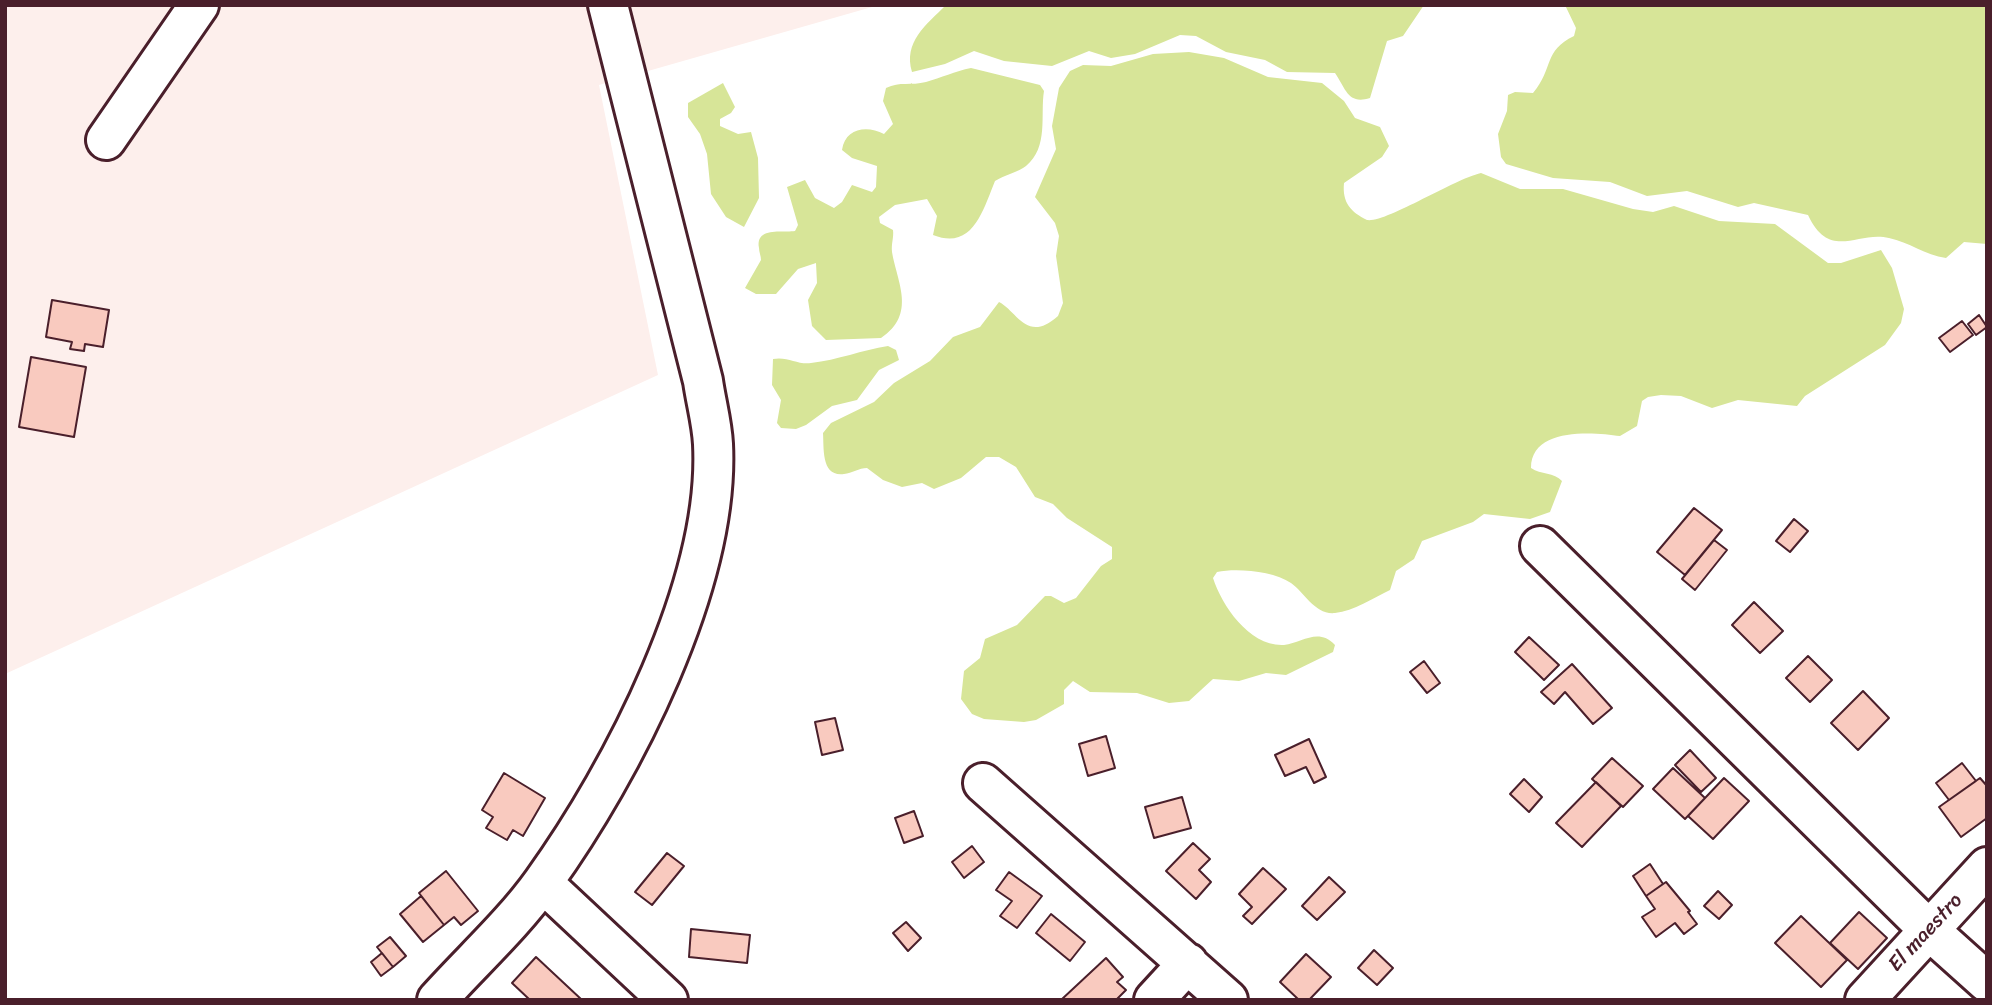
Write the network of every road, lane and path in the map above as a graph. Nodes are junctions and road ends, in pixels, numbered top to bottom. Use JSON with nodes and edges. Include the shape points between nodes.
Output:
{"nodes":[{"id":1,"x":199,"y":5,"type":"edge"},
{"id":2,"x":608,"y":5,"type":"edge"},
{"id":3,"x":106,"y":140,"type":"dead end"},
{"id":4,"x":1541,"y":546,"type":"dead end"},
{"id":5,"x":983,"y":783,"type":"dead end"},
{"id":6,"x":1987,"y":867,"type":"edge"},
{"id":7,"x":543,"y":883,"type":"junction"},
{"id":8,"x":1929,"y":930,"type":"junction"},
{"id":9,"x":1188,"y":963,"type":"junction"},
{"id":10,"x":1987,"y":982,"type":"edge"},
{"id":11,"x":437,"y":1000,"type":"edge"},
{"id":12,"x":668,"y":1000,"type":"edge"},
{"id":13,"x":1154,"y":1000,"type":"edge"},
{"id":14,"x":1228,"y":1000,"type":"edge"},
{"id":15,"x":1865,"y":1000,"type":"edge"}],
"edges":[{"from":1,"to":3,"type":"street"},
{"from":2,"to":7,"type":"street","via":[[703,381],[713,444],[709,509],[687,608],[628,746]]},
{"from":4,"to":8,"type":"street"},
{"from":5,"to":9,"type":"street"},
{"from":6,"to":8,"type":"street","name":"El maestro"},
{"from":7,"to":11,"type":"street"},
{"from":7,"to":12,"type":"street"},
{"from":8,"to":10,"type":"street"},
{"from":8,"to":15,"type":"street","name":"El maestro"},
{"from":9,"to":13,"type":"street"},
{"from":9,"to":14,"type":"street"}]}
